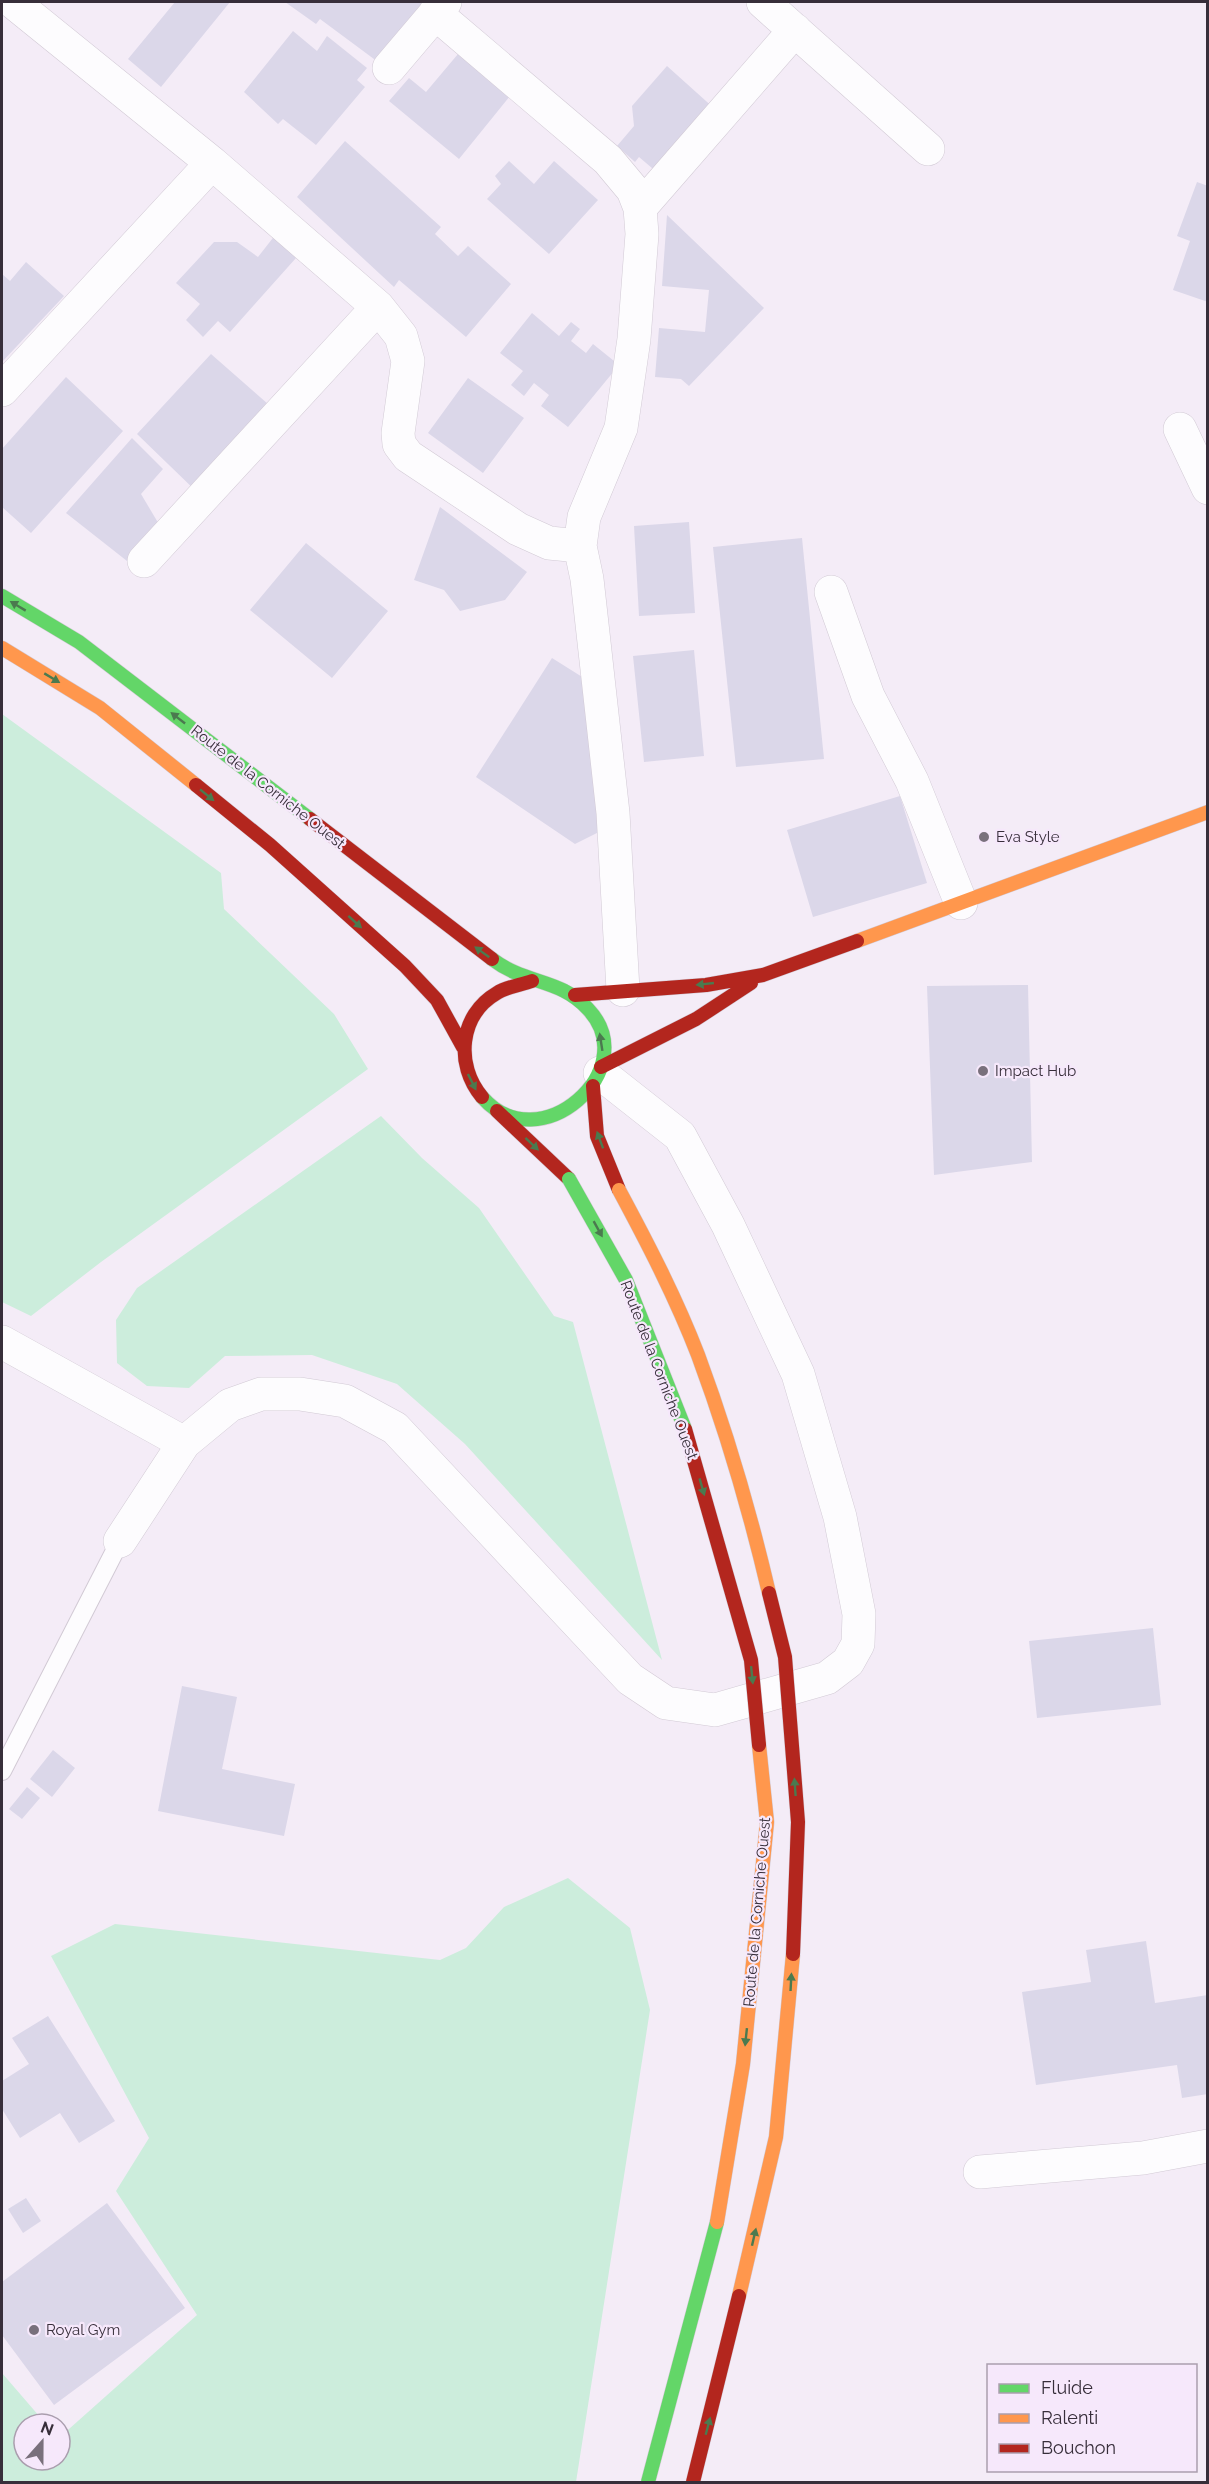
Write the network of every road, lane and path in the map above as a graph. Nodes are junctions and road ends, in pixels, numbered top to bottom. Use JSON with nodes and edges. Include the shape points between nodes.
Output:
{"nodes":[{"id":1,"x":13,"y":2,"type":"edge"},
{"id":2,"x":763,"y":2,"type":"edge"},
{"id":3,"x":440,"y":7,"type":"edge"},
{"id":4,"x":795,"y":30,"type":"junction"},
{"id":5,"x":389,"y":69,"type":"dead end"},
{"id":6,"x":928,"y":150,"type":"dead end"},
{"id":7,"x":212,"y":163,"type":"junction"},
{"id":8,"x":640,"y":208,"type":"junction"},
{"id":9,"x":378,"y":307,"type":"junction"},
{"id":10,"x":2,"y":390,"type":"edge"},
{"id":11,"x":1180,"y":429,"type":"dead end"},
{"id":12,"x":1208,"y":488,"type":"edge"},
{"id":13,"x":580,"y":546,"type":"junction"},
{"id":14,"x":144,"y":561,"type":"dead end"},
{"id":15,"x":831,"y":592,"type":"dead end"},
{"id":16,"x":2,"y":596,"type":"edge"},
{"id":17,"x":2,"y":648,"type":"edge"},
{"id":18,"x":1208,"y":812,"type":"edge"},
{"id":19,"x":961,"y":903,"type":"junction"},
{"id":20,"x":763,"y":975,"type":"junction"},
{"id":21,"x":532,"y":981,"type":"junction"},
{"id":22,"x":623,"y":990,"type":"junction"},
{"id":23,"x":575,"y":995,"type":"junction"},
{"id":24,"x":463,"y":1047,"type":"junction"},
{"id":25,"x":598,"y":1075,"type":"junction"},
{"id":26,"x":496,"y":1110,"type":"junction"},
{"id":27,"x":2,"y":1342,"type":"edge"},
{"id":28,"x":184,"y":1443,"type":"junction"},
{"id":29,"x":120,"y":1541,"type":"joint"},
{"id":30,"x":2,"y":1771,"type":"edge"},
{"id":31,"x":1208,"y":2146,"type":"edge"},
{"id":32,"x":980,"y":2172,"type":"dead end"},
{"id":33,"x":648,"y":2482,"type":"edge"},
{"id":34,"x":693,"y":2482,"type":"edge"}],
"edges":[{"from":1,"to":7,"type":"street"},
{"from":2,"to":4,"type":"street"},
{"from":3,"to":5,"type":"street"},
{"from":3,"to":8,"type":"street","via":[[608,160],[633,190]]},
{"from":4,"to":6,"type":"street"},
{"from":4,"to":8,"type":"street"},
{"from":7,"to":9,"type":"street"},
{"from":7,"to":10,"type":"street"},
{"from":8,"to":13,"type":"street","via":[[642,234],[634,339],[621,428],[584,517]]},
{"from":9,"to":13,"type":"street","via":[[401,336],[408,361],[398,433],[399,444],[408,456],[518,529],[549,543]]},
{"from":9,"to":14,"type":"street"},
{"from":11,"to":12,"type":"street"},
{"from":13,"to":22,"type":"street","via":[[613,813]]},
{"from":15,"to":19,"type":"street","via":[[868,696],[912,781]]},
{"from":21,"to":16,"type":"main road","name":"Route de la Corniche Ouest","one_way":true,"via":[[516,975],[468,942],[79,642]]},
{"from":17,"to":24,"type":"main road","one_way":true,"via":[[100,708],[270,845],[405,966],[437,1000]]},
{"from":18,"to":19,"type":"main road"},
{"from":19,"to":20,"type":"main road"},
{"from":20,"to":22,"type":"main road","one_way":true,"via":[[706,985]]},
{"from":20,"to":25,"type":"main road"},
{"from":21,"to":23,"type":"main road","via":[[555,985]]},
{"from":21,"to":24,"type":"main road","via":[[512,984],[477,1008],[467,1026]]},
{"from":22,"to":23,"type":"main road"},
{"from":25,"to":23,"type":"main road","one_way":true,"via":[[603,1047],[598,1027],[589,1009]]},
{"from":24,"to":26,"type":"main road","one_way":true,"via":[[471,1083]]},
{"from":25,"to":26,"type":"main road","via":[[579,1104],[560,1115],[539,1120],[516,1119]]},
{"from":25,"to":28,"type":"street","via":[[680,1136],[728,1225],[798,1374],[840,1517],[859,1614],[858,1644],[848,1662],[827,1678],[715,1710],[666,1703],[630,1679],[395,1428],[345,1401],[300,1394],[261,1394],[230,1405]]},
{"from":34,"to":25,"type":"main road","one_way":true,"bridge":true,"via":[[776,2137],[791,1991],[798,1822],[785,1657],[749,1508],[698,1355],[597,1136]]},
{"from":26,"to":33,"type":"main road","name":"Route de la Corniche Ouest","one_way":true,"bridge":true,"via":[[569,1179],[626,1280],[687,1434],[751,1660],[767,1822],[743,2064],[718,2219]]},
{"from":27,"to":28,"type":"street"},
{"from":28,"to":29,"type":"street"},
{"from":29,"to":30,"type":"lane"},
{"from":31,"to":32,"type":"street","via":[[1143,2158]]}]}
